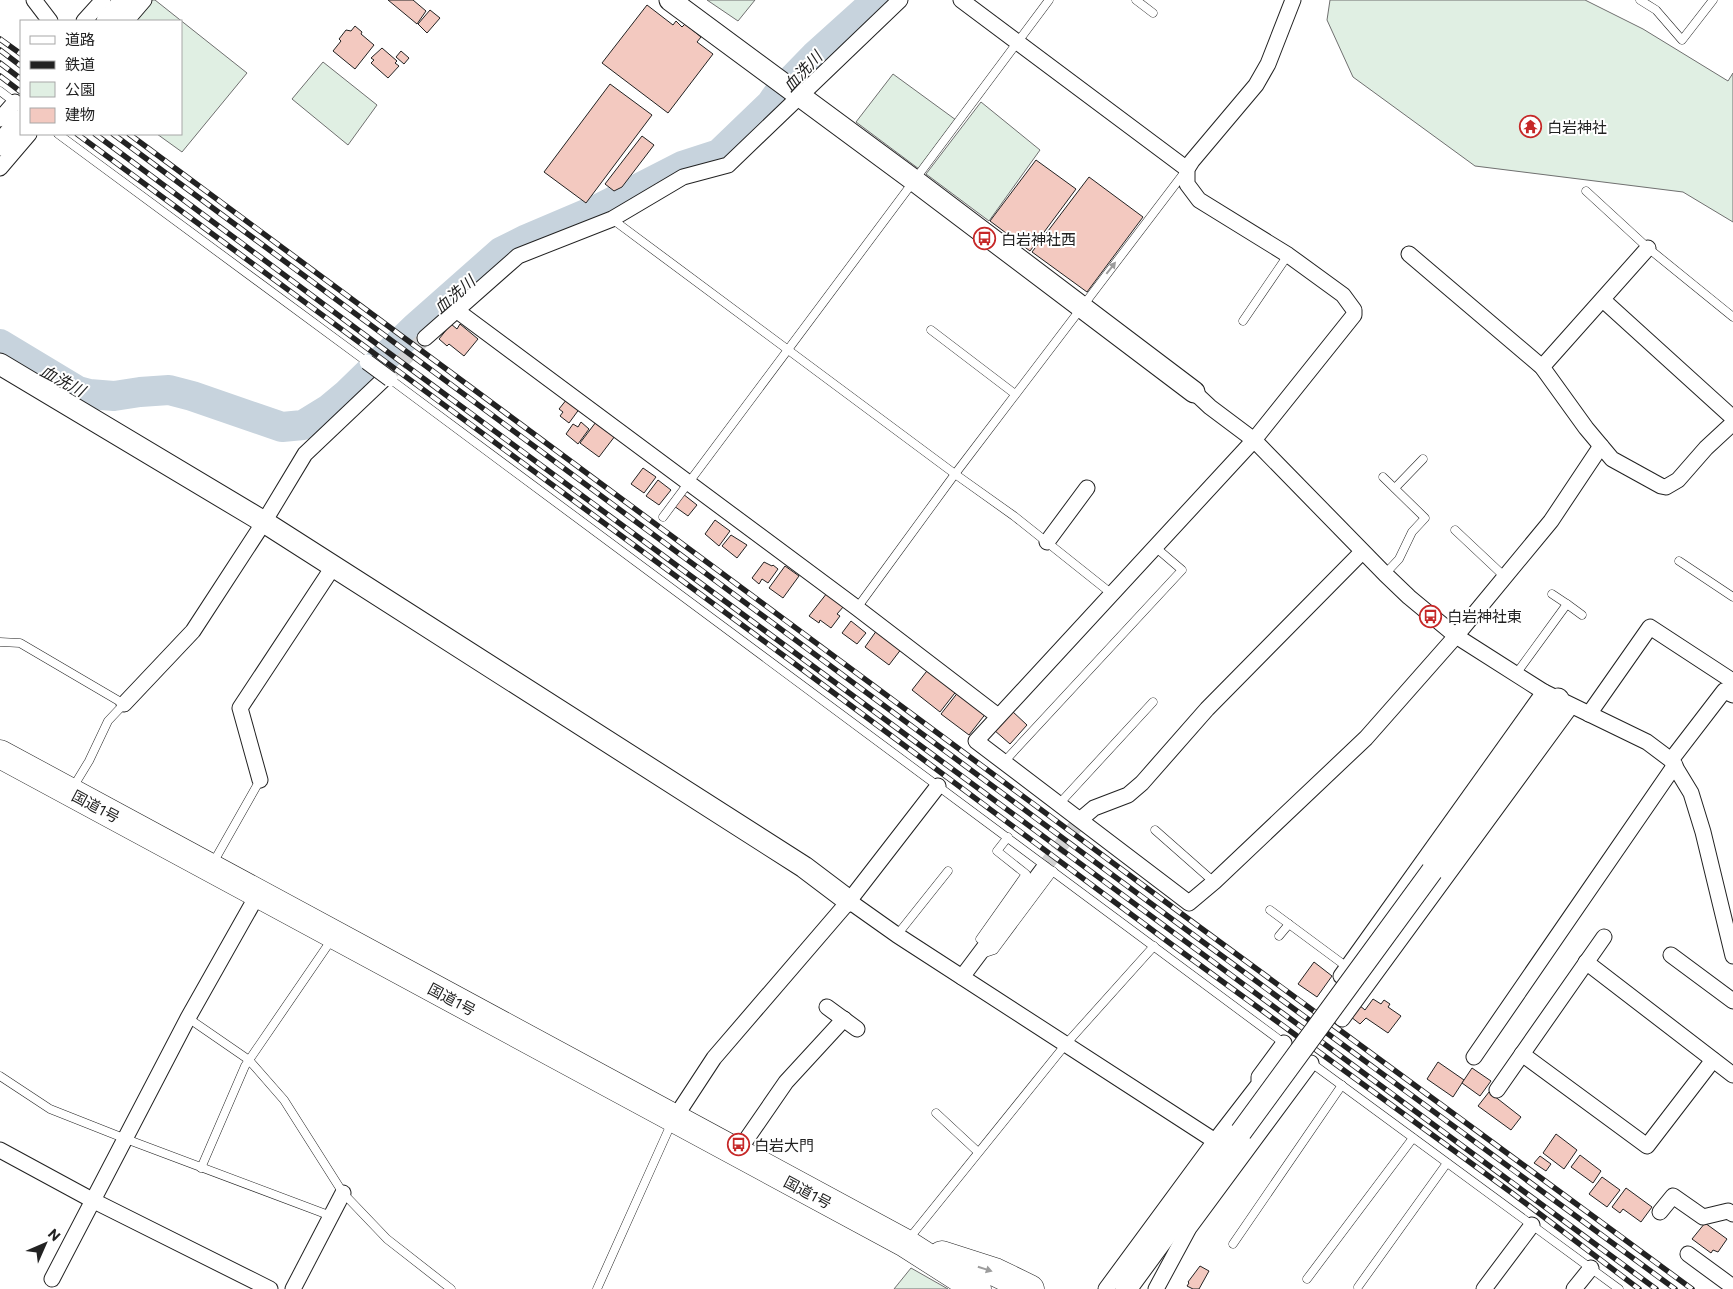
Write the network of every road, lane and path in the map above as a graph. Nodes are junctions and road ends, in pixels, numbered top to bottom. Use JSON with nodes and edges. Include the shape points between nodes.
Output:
{"nodes":[{"id":1,"x":34,"y":0,"type":"edge"},
{"id":2,"x":104,"y":0,"type":"edge"},
{"id":3,"x":125,"y":0,"type":"edge"},
{"id":4,"x":144,"y":0,"type":"edge"},
{"id":5,"x":670,"y":0,"type":"edge"},
{"id":6,"x":900,"y":0,"type":"edge"},
{"id":7,"x":961,"y":0,"type":"edge"},
{"id":8,"x":1049,"y":0,"type":"edge"},
{"id":9,"x":1136,"y":0,"type":"edge"},
{"id":10,"x":1293,"y":0,"type":"edge"},
{"id":11,"x":1640,"y":0,"type":"edge"},
{"id":12,"x":1714,"y":0,"type":"edge"},
{"id":13,"x":1153,"y":13,"type":"dead end"},
{"id":14,"x":49,"y":20,"type":"edge"},
{"id":15,"x":85,"y":20,"type":"edge"},
{"id":16,"x":108,"y":20,"type":"edge"},
{"id":17,"x":127,"y":20,"type":"edge"},
{"id":18,"x":1016,"y":43,"type":"junction"},
{"id":19,"x":792,"y":89,"type":"junction"},
{"id":20,"x":0,"y":91,"type":"edge"},
{"id":21,"x":19,"y":110,"type":"edge"},
{"id":22,"x":0,"y":119,"type":"edge"},
{"id":23,"x":28,"y":135,"type":"edge"},
{"id":24,"x":59,"y":135,"type":"edge"},
{"id":25,"x":0,"y":145,"type":"edge"},
{"id":26,"x":0,"y":168,"type":"edge"},
{"id":27,"x":1187,"y":169,"type":"junction"},
{"id":28,"x":915,"y":180,"type":"junction"},
{"id":29,"x":1586,"y":191,"type":"dead end"},
{"id":30,"x":612,"y":219,"type":"junction"},
{"id":31,"x":1648,"y":248,"type":"junction"},
{"id":32,"x":1409,"y":254,"type":"dead end"},
{"id":33,"x":1288,"y":255,"type":"junction"},
{"id":34,"x":1603,"y":300,"type":"junction"},
{"id":35,"x":1081,"y":307,"type":"junction"},
{"id":36,"x":456,"y":310,"type":"junction"},
{"id":37,"x":1733,"y":317,"type":"edge"},
{"id":38,"x":1243,"y":321,"type":"dead end"},
{"id":39,"x":931,"y":330,"type":"dead end"},
{"id":40,"x":425,"y":338,"type":"tunnel mouth"},
{"id":41,"x":788,"y":350,"type":"junction"},
{"id":42,"x":367,"y":362,"type":"joint"},
{"id":43,"x":0,"y":364,"type":"edge"},
{"id":44,"x":1542,"y":367,"type":"junction"},
{"id":45,"x":388,"y":380,"type":"junction"},
{"id":46,"x":1194,"y":392,"type":"joint"},
{"id":47,"x":1015,"y":394,"type":"junction"},
{"id":48,"x":1733,"y":418,"type":"edge"},
{"id":49,"x":1733,"y":423,"type":"edge"},
{"id":50,"x":1254,"y":440,"type":"junction"},
{"id":51,"x":1601,"y":446,"type":"junction"},
{"id":52,"x":1423,"y":459,"type":"dead end"},
{"id":53,"x":955,"y":474,"type":"junction"},
{"id":54,"x":1383,"y":477,"type":"dead end"},
{"id":55,"x":688,"y":483,"type":"junction"},
{"id":56,"x":1087,"y":488,"type":"dead end"},
{"id":57,"x":1395,"y":488,"type":"junction"},
{"id":58,"x":663,"y":517,"type":"dead end"},
{"id":59,"x":264,"y":522,"type":"junction"},
{"id":60,"x":1455,"y":530,"type":"dead end"},
{"id":61,"x":1048,"y":542,"type":"junction"},
{"id":62,"x":1154,"y":546,"type":"junction"},
{"id":63,"x":1362,"y":552,"type":"junction"},
{"id":64,"x":1679,"y":560,"type":"dead end"},
{"id":65,"x":333,"y":567,"type":"junction"},
{"id":66,"x":1385,"y":574,"type":"junction"},
{"id":67,"x":1505,"y":577,"type":"junction"},
{"id":68,"x":1112,"y":594,"type":"junction"},
{"id":69,"x":1552,"y":594,"type":"dead end"},
{"id":70,"x":1733,"y":597,"type":"edge"},
{"id":71,"x":1567,"y":604,"type":"junction"},
{"id":72,"x":856,"y":608,"type":"junction"},
{"id":73,"x":1582,"y":615,"type":"dead end"},
{"id":74,"x":1456,"y":636,"type":"junction"},
{"id":75,"x":0,"y":642,"type":"edge"},
{"id":76,"x":1516,"y":674,"type":"junction"},
{"id":77,"x":1730,"y":686,"type":"edge"},
{"id":78,"x":1558,"y":699,"type":"junction"},
{"id":79,"x":1153,"y":702,"type":"dead end"},
{"id":80,"x":124,"y":704,"type":"junction"},
{"id":81,"x":1589,"y":714,"type":"junction"},
{"id":82,"x":998,"y":716,"type":"junction"},
{"id":83,"x":0,"y":754,"type":"edge"},
{"id":84,"x":1673,"y":762,"type":"junction"},
{"id":85,"x":1003,"y":763,"type":"junction"},
{"id":86,"x":260,"y":780,"type":"joint"},
{"id":87,"x":938,"y":786,"type":"junction"},
{"id":88,"x":70,"y":792,"type":"junction"},
{"id":89,"x":1059,"y":804,"type":"junction"},
{"id":90,"x":1081,"y":819,"type":"tunnel mouth"},
{"id":91,"x":1155,"y":830,"type":"dead end"},
{"id":92,"x":1008,"y":838,"type":"junction"},
{"id":93,"x":210,"y":868,"type":"junction"},
{"id":94,"x":1048,"y":870,"type":"junction"},
{"id":95,"x":948,"y":871,"type":"dead end"},
{"id":96,"x":1214,"y":882,"type":"junction"},
{"id":97,"x":258,"y":894,"type":"junction"},
{"id":98,"x":849,"y":901,"type":"junction"},
{"id":99,"x":1270,"y":910,"type":"dead end"},
{"id":100,"x":1289,"y":924,"type":"junction"},
{"id":101,"x":334,"y":935,"type":"junction"},
{"id":102,"x":897,"y":935,"type":"junction"},
{"id":103,"x":1279,"y":936,"type":"dead end"},
{"id":104,"x":1604,"y":937,"type":"dead end"},
{"id":105,"x":980,"y":939,"type":"joint"},
{"id":106,"x":1154,"y":946,"type":"junction"},
{"id":107,"x":1358,"y":952,"type":"junction"},
{"id":108,"x":1671,"y":955,"type":"dead end"},
{"id":109,"x":1733,"y":955,"type":"edge"},
{"id":110,"x":978,"y":956,"type":"junction"},
{"id":111,"x":1586,"y":962,"type":"junction"},
{"id":112,"x":1344,"y":971,"type":"joint"},
{"id":113,"x":1374,"y":975,"type":"junction"},
{"id":114,"x":962,"y":977,"type":"junction"},
{"id":115,"x":1733,"y":1001,"type":"edge"},
{"id":116,"x":827,"y":1007,"type":"dead end"},
{"id":117,"x":188,"y":1018,"type":"junction"},
{"id":118,"x":844,"y":1019,"type":"junction"},
{"id":119,"x":1342,"y":1019,"type":"dead end"},
{"id":120,"x":857,"y":1029,"type":"dead end"},
{"id":121,"x":1284,"y":1043,"type":"junction"},
{"id":122,"x":1066,"y":1044,"type":"junction"},
{"id":123,"x":1522,"y":1054,"type":"junction"},
{"id":124,"x":1474,"y":1056,"type":"dead end"},
{"id":125,"x":249,"y":1060,"type":"junction"},
{"id":126,"x":1713,"y":1060,"type":"junction"},
{"id":127,"x":1311,"y":1063,"type":"junction"},
{"id":128,"x":1733,"y":1075,"type":"edge"},
{"id":129,"x":0,"y":1076,"type":"edge"},
{"id":130,"x":1342,"y":1085,"type":"junction"},
{"id":131,"x":1497,"y":1090,"type":"dead end"},
{"id":132,"x":936,"y":1113,"type":"dead end"},
{"id":133,"x":674,"y":1119,"type":"junction"},
{"id":134,"x":1413,"y":1138,"type":"junction"},
{"id":135,"x":126,"y":1140,"type":"junction"},
{"id":136,"x":1215,"y":1142,"type":"junction"},
{"id":137,"x":0,"y":1150,"type":"edge"},
{"id":138,"x":978,"y":1152,"type":"junction"},
{"id":139,"x":737,"y":1153,"type":"junction"},
{"id":140,"x":1446,"y":1163,"type":"junction"},
{"id":141,"x":201,"y":1168,"type":"junction"},
{"id":142,"x":343,"y":1193,"type":"junction"},
{"id":143,"x":94,"y":1201,"type":"junction"},
{"id":144,"x":1660,"y":1212,"type":"dead end"},
{"id":145,"x":1733,"y":1214,"type":"edge"},
{"id":146,"x":331,"y":1216,"type":"junction"},
{"id":147,"x":1532,"y":1225,"type":"junction"},
{"id":148,"x":905,"y":1243,"type":"junction"},
{"id":149,"x":1233,"y":1244,"type":"dead end"},
{"id":150,"x":1688,"y":1254,"type":"dead end"},
{"id":151,"x":1591,"y":1268,"type":"junction"},
{"id":152,"x":52,"y":1279,"type":"dead end"},
{"id":153,"x":1307,"y":1279,"type":"dead end"},
{"id":154,"x":1358,"y":1287,"type":"dead end"},
{"id":155,"x":1733,"y":1287,"type":"edge"},
{"id":156,"x":270,"y":1289,"type":"edge"},
{"id":157,"x":293,"y":1289,"type":"edge"},
{"id":158,"x":451,"y":1289,"type":"edge"},
{"id":159,"x":597,"y":1289,"type":"edge"},
{"id":160,"x":977,"y":1289,"type":"edge"},
{"id":161,"x":1030,"y":1289,"type":"edge"},
{"id":162,"x":1106,"y":1289,"type":"edge"},
{"id":163,"x":1126,"y":1289,"type":"edge"},
{"id":164,"x":1156,"y":1289,"type":"edge"},
{"id":165,"x":1484,"y":1289,"type":"edge"},
{"id":166,"x":1574,"y":1289,"type":"edge"},
{"id":167,"x":1619,"y":1289,"type":"edge"}],
"edges":[{"from":1,"to":14,"type":"street"},
{"from":2,"to":15,"type":"street"},
{"from":3,"to":16,"type":"street"},
{"from":4,"to":17,"type":"street"},
{"from":5,"to":19,"type":"street"},
{"from":6,"to":19,"type":"street"},
{"from":7,"to":18,"type":"street"},
{"from":8,"to":18,"type":"lane"},
{"from":9,"to":13,"type":"lane"},
{"from":10,"to":27,"type":"street","via":[[1268,64],[1256,85]]},
{"from":11,"to":12,"type":"lane","via":[[1656,10],[1682,40]]},
{"from":18,"to":27,"type":"street"},
{"from":18,"to":28,"type":"lane"},
{"from":19,"to":28,"type":"street"},
{"from":19,"to":30,"type":"street","via":[[728,165],[684,177]]},
{"from":20,"to":21,"type":"lane"},
{"from":21,"to":22,"type":"street"},
{"from":21,"to":25,"type":"street"},
{"from":23,"to":26,"type":"street"},
{"from":24,"to":42,"type":"lane"},
{"from":27,"to":33,"type":"street","via":[[1188,184],[1199,200]]},
{"from":35,"to":27,"type":"lane","one_way":true},
{"from":28,"to":35,"type":"street"},
{"from":28,"to":41,"type":"lane"},
{"from":29,"to":31,"type":"lane"},
{"from":30,"to":36,"type":"street","via":[[518,256]]},
{"from":30,"to":41,"type":"lane"},
{"from":31,"to":34,"type":"street"},
{"from":31,"to":37,"type":"lane"},
{"from":32,"to":44,"type":"street"},
{"from":33,"to":38,"type":"lane"},
{"from":33,"to":50,"type":"street","via":[[1343,295],[1354,315]]},
{"from":34,"to":44,"type":"street"},
{"from":34,"to":48,"type":"street"},
{"from":35,"to":46,"type":"street"},
{"from":35,"to":47,"type":"lane"},
{"from":36,"to":40,"type":"street"},
{"from":36,"to":55,"type":"street"},
{"from":39,"to":47,"type":"lane"},
{"from":41,"to":53,"type":"lane"},
{"from":41,"to":55,"type":"lane"},
{"from":42,"to":45,"type":"street","bridge":true},
{"from":43,"to":59,"type":"street"},
{"from":44,"to":51,"type":"street"},
{"from":45,"to":59,"type":"street","via":[[354,417],[306,454]]},
{"from":45,"to":87,"type":"lane"},
{"from":46,"to":50,"type":"street"},
{"from":47,"to":53,"type":"lane"},
{"from":49,"to":51,"type":"street","via":[[1678,480],[1666,487],[1612,459]]},
{"from":50,"to":62,"type":"street"},
{"from":50,"to":63,"type":"street"},
{"from":51,"to":67,"type":"street","via":[[1551,521]]},
{"from":52,"to":57,"type":"lane"},
{"from":53,"to":61,"type":"lane"},
{"from":53,"to":72,"type":"lane"},
{"from":54,"to":57,"type":"lane"},
{"from":55,"to":58,"type":"lane"},
{"from":55,"to":72,"type":"street"},
{"from":56,"to":61,"type":"street"},
{"from":57,"to":66,"type":"lane","via":[[1425,518],[1412,532],[1399,559]]},
{"from":59,"to":65,"type":"street"},
{"from":59,"to":80,"type":"street","via":[[194,632]]},
{"from":60,"to":67,"type":"lane"},
{"from":61,"to":68,"type":"lane"},
{"from":62,"to":68,"type":"street"},
{"from":62,"to":85,"type":"lane","via":[[1182,570]]},
{"from":63,"to":66,"type":"street"},
{"from":63,"to":90,"type":"street","via":[[1207,709],[1142,783],[1128,795],[1094,808]]},
{"from":64,"to":70,"type":"lane"},
{"from":65,"to":86,"type":"street","via":[[240,708]]},
{"from":65,"to":98,"type":"street","via":[[804,867]]},
{"from":66,"to":74,"type":"street"},
{"from":67,"to":74,"type":"street"},
{"from":68,"to":82,"type":"street"},
{"from":69,"to":71,"type":"lane"},
{"from":71,"to":73,"type":"lane"},
{"from":71,"to":76,"type":"lane"},
{"from":72,"to":82,"type":"street"},
{"from":74,"to":76,"type":"street"},
{"from":74,"to":96,"type":"street","via":[[1366,738]]},
{"from":75,"to":80,"type":"lane","via":[[20,643]]},
{"from":76,"to":78,"type":"street"},
{"from":77,"to":81,"type":"street","via":[[1650,627]]},
{"from":77,"to":84,"type":"street"},
{"from":78,"to":81,"type":"street"},
{"from":78,"to":107,"type":"street"},
{"from":78,"to":113,"type":"street"},
{"from":78,"to":163,"type":"street","bridge":true},
{"from":79,"to":89,"type":"lane"},
{"from":80,"to":88,"type":"lane","via":[[108,721]]},
{"from":81,"to":84,"type":"street","via":[[1647,742]]},
{"from":82,"to":85,"type":"street","via":[[976,741]]},
{"from":83,"to":88,"type":"highway","name":"国道1号"},
{"from":84,"to":109,"type":"street","via":[[1691,793]]},
{"from":84,"to":124,"type":"street"},
{"from":85,"to":89,"type":"street"},
{"from":86,"to":93,"type":"lane"},
{"from":87,"to":92,"type":"lane"},
{"from":87,"to":98,"type":"street"},
{"from":88,"to":93,"type":"highway","name":"国道1号"},
{"from":89,"to":96,"type":"street","via":[[1189,904]]},
{"from":91,"to":96,"type":"lane"},
{"from":92,"to":94,"type":"lane"},
{"from":92,"to":105,"type":"lane","via":[[997,851],[1026,874]]},
{"from":93,"to":97,"type":"highway","name":"国道1号"},
{"from":94,"to":106,"type":"lane"},
{"from":94,"to":110,"type":"street"},
{"from":95,"to":102,"type":"lane"},
{"from":97,"to":101,"type":"highway","name":"国道1号"},
{"from":97,"to":117,"type":"street"},
{"from":98,"to":102,"type":"street"},
{"from":98,"to":133,"type":"street","via":[[714,1058]]},
{"from":99,"to":100,"type":"lane"},
{"from":100,"to":103,"type":"lane"},
{"from":100,"to":112,"type":"lane"},
{"from":101,"to":125,"type":"lane"},
{"from":101,"to":133,"type":"highway","name":"国道1号"},
{"from":102,"to":114,"type":"street"},
{"from":104,"to":111,"type":"street"},
{"from":105,"to":110,"type":"street"},
{"from":106,"to":121,"type":"lane"},
{"from":106,"to":122,"type":"lane"},
{"from":107,"to":112,"type":"street"},
{"from":107,"to":113,"type":"street"},
{"from":108,"to":115,"type":"street"},
{"from":110,"to":114,"type":"street"},
{"from":111,"to":123,"type":"street"},
{"from":111,"to":126,"type":"street"},
{"from":113,"to":119,"type":"street"},
{"from":114,"to":122,"type":"street"},
{"from":116,"to":118,"type":"street"},
{"from":117,"to":125,"type":"lane"},
{"from":117,"to":135,"type":"street"},
{"from":118,"to":120,"type":"street"},
{"from":118,"to":139,"type":"street","via":[[786,1082]]},
{"from":121,"to":127,"type":"lane"},
{"from":121,"to":136,"type":"street","via":[[1259,1077],[1259,1084]]},
{"from":122,"to":136,"type":"street"},
{"from":122,"to":138,"type":"lane"},
{"from":123,"to":126,"type":"street","via":[[1647,1146]]},
{"from":123,"to":131,"type":"street"},
{"from":125,"to":141,"type":"lane"},
{"from":125,"to":142,"type":"lane","via":[[284,1100]]},
{"from":126,"to":128,"type":"street"},
{"from":127,"to":130,"type":"lane"},
{"from":127,"to":164,"type":"street","via":[[1189,1228]]},
{"from":129,"to":135,"type":"lane","via":[[50,1109]]},
{"from":130,"to":134,"type":"lane"},
{"from":130,"to":149,"type":"lane"},
{"from":132,"to":138,"type":"lane"},
{"from":133,"to":139,"type":"highway","name":"国道1号"},
{"from":133,"to":159,"type":"lane"},
{"from":134,"to":140,"type":"lane"},
{"from":134,"to":153,"type":"lane"},
{"from":135,"to":141,"type":"lane"},
{"from":135,"to":143,"type":"street"},
{"from":136,"to":162,"type":"street"},
{"from":137,"to":143,"type":"street"},
{"from":138,"to":148,"type":"lane"},
{"from":139,"to":148,"type":"highway","name":"国道1号"},
{"from":140,"to":147,"type":"lane"},
{"from":140,"to":154,"type":"lane"},
{"from":141,"to":146,"type":"lane"},
{"from":142,"to":146,"type":"street"},
{"from":142,"to":158,"type":"lane","via":[[387,1239]]},
{"from":143,"to":152,"type":"street"},
{"from":143,"to":156,"type":"street"},
{"from":144,"to":145,"type":"street","via":[[1675,1193],[1703,1217],[1728,1211]]},
{"from":146,"to":157,"type":"street"},
{"from":147,"to":151,"type":"lane"},
{"from":147,"to":165,"type":"street"},
{"from":148,"to":160,"type":"highway","name":"国道1号"},
{"from":148,"to":161,"type":"highway","name":"国道1号","one_way":true,"via":[[995,1272]]},
{"from":150,"to":155,"type":"street"},
{"from":151,"to":166,"type":"street"},
{"from":151,"to":167,"type":"lane"}]}
